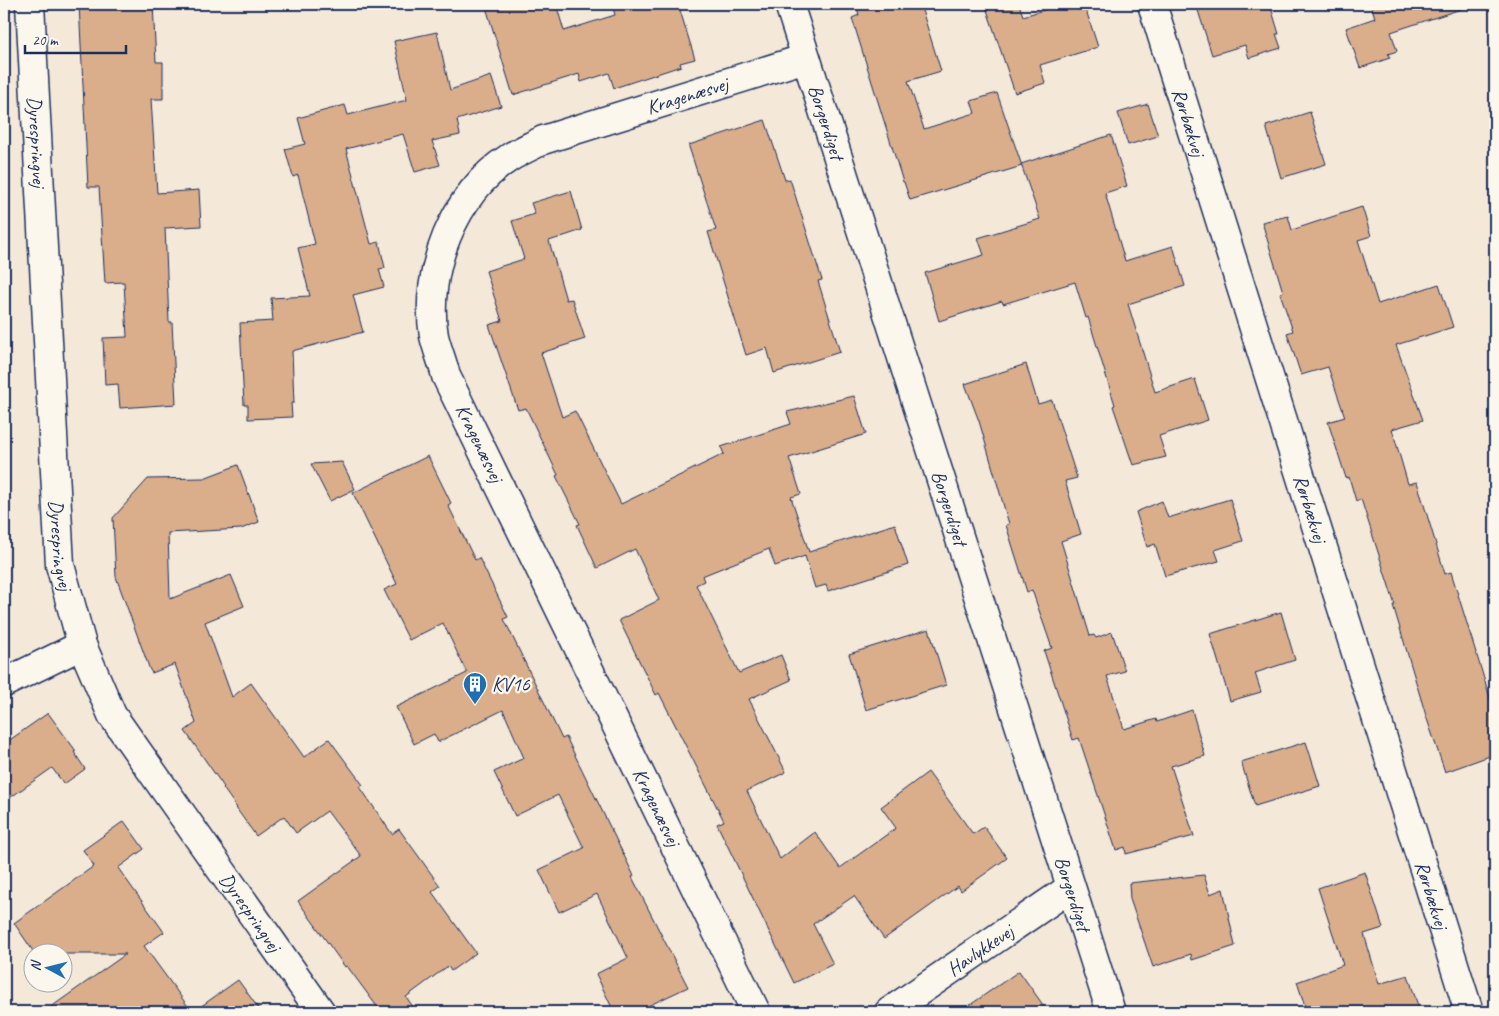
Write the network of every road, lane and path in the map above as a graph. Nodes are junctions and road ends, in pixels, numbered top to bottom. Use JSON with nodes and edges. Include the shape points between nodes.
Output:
{"nodes":[{"id":1,"x":30,"y":4,"type":"edge"},
{"id":2,"x":789,"y":4,"type":"edge"},
{"id":3,"x":1152,"y":4,"type":"edge"},
{"id":4,"x":806,"y":58,"type":"junction"},
{"id":5,"x":82,"y":645,"type":"junction"},
{"id":6,"x":4,"y":683,"type":"edge"},
{"id":7,"x":1070,"y":888,"type":"junction"},
{"id":8,"x":321,"y":1012,"type":"edge"},
{"id":9,"x":756,"y":1012,"type":"edge"},
{"id":10,"x":889,"y":1012,"type":"edge"},
{"id":11,"x":1111,"y":1012,"type":"edge"},
{"id":12,"x":1469,"y":1012,"type":"edge"}],
"edges":[{"from":1,"to":5,"type":"street","name":"Dyrespringvej","via":[[60,565]]},
{"from":2,"to":4,"type":"street","name":"Borgerdiget"},
{"from":3,"to":12,"type":"street","name":"Rørbækvej"},
{"from":4,"to":7,"type":"street","name":"Borgerdiget"},
{"from":4,"to":9,"type":"street","name":"Kragenæsvej","via":[[543,140],[508,159],[478,185],[455,217],[440,253],[432,294],[434,335],[446,376]]},
{"from":5,"to":6,"type":"street"},
{"from":5,"to":8,"type":"street","name":"Dyrespringvej","via":[[112,715]]},
{"from":7,"to":10,"type":"street","name":"Havlykkevej"},
{"from":7,"to":11,"type":"street","name":"Borgerdiget"}]}
